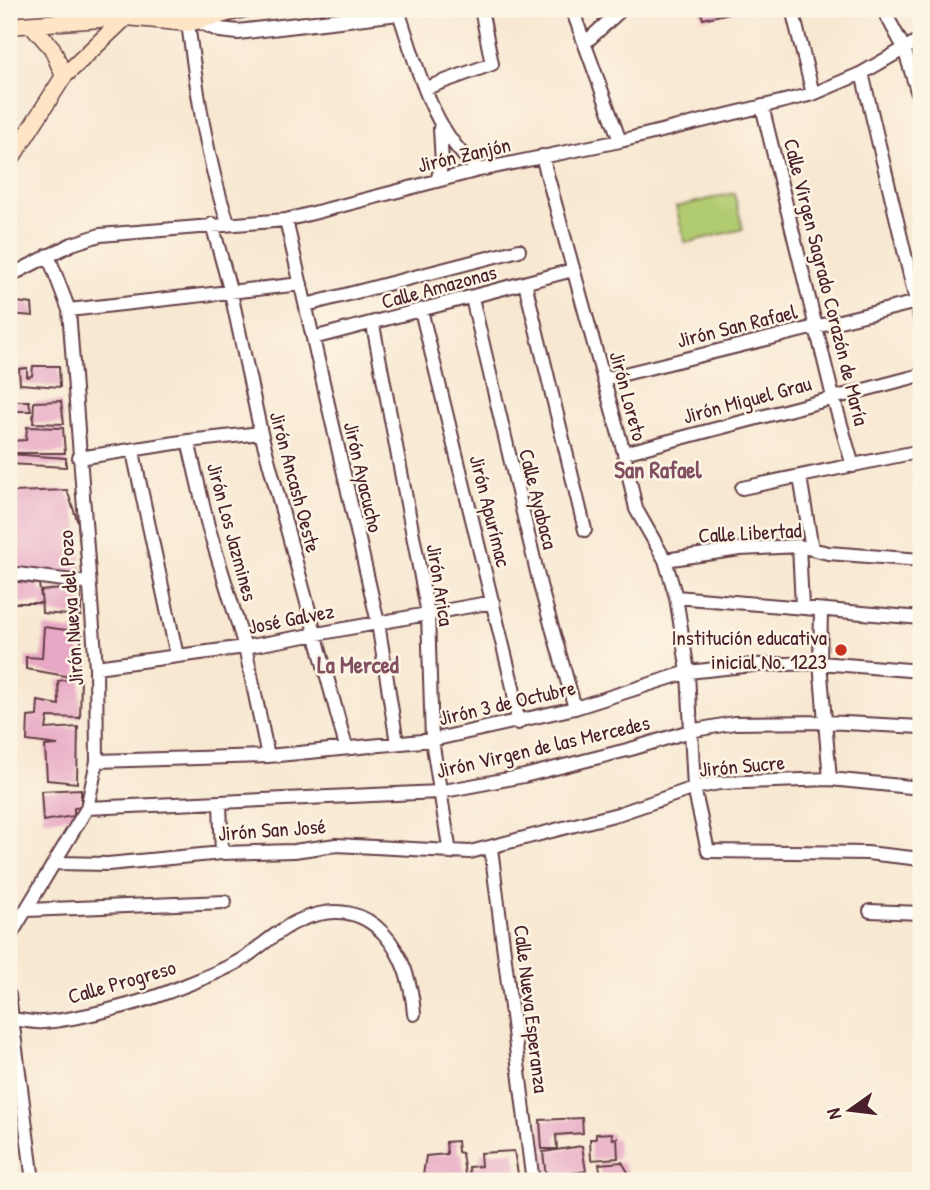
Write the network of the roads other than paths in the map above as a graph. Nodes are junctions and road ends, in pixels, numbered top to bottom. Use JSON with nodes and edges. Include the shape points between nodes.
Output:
{"nodes":[{"id":1,"x":481,"y":9,"type":"edge"},
{"id":2,"x":572,"y":9,"type":"edge"},
{"id":3,"x":622,"y":9,"type":"edge"},
{"id":4,"x":792,"y":9,"type":"edge"},
{"id":5,"x":883,"y":9,"type":"edge"},
{"id":6,"x":241,"y":10,"type":"edge"},
{"id":7,"x":398,"y":11,"type":"edge"},
{"id":8,"x":75,"y":15,"type":"edge"},
{"id":9,"x":126,"y":18,"type":"junction"},
{"id":10,"x":193,"y":22,"type":"junction"},
{"id":11,"x":32,"y":25,"type":"junction"},
{"id":12,"x":9,"y":26,"type":"edge"},
{"id":13,"x":921,"y":39,"type":"edge"},
{"id":14,"x":586,"y":42,"type":"junction"},
{"id":15,"x":904,"y":48,"type":"junction"},
{"id":16,"x":862,"y":73,"type":"junction"},
{"id":17,"x":64,"y":76,"type":"junction"},
{"id":18,"x":426,"y":88,"type":"junction"},
{"id":19,"x":813,"y":94,"type":"junction"},
{"id":20,"x":921,"y":104,"type":"edge"},
{"id":21,"x":762,"y":106,"type":"junction"},
{"id":22,"x":440,"y":124,"type":"junction"},
{"id":23,"x":620,"y":141,"type":"junction"},
{"id":24,"x":542,"y":156,"type":"junction"},
{"id":25,"x":9,"y":162,"type":"edge"},
{"id":26,"x":479,"y":170,"type":"junction"},
{"id":27,"x":437,"y":181,"type":"junction"},
{"id":28,"x":286,"y":220,"type":"junction"},
{"id":29,"x":228,"y":223,"type":"junction"},
{"id":30,"x":212,"y":224,"type":"junction"},
{"id":31,"x":519,"y":250,"type":"dead end"},
{"id":32,"x":48,"y":256,"type":"junction"},
{"id":33,"x":573,"y":270,"type":"junction"},
{"id":34,"x":9,"y":275,"type":"edge"},
{"id":35,"x":525,"y":283,"type":"junction"},
{"id":36,"x":300,"y":284,"type":"junction"},
{"id":37,"x":231,"y":293,"type":"junction"},
{"id":38,"x":472,"y":298,"type":"junction"},
{"id":39,"x":919,"y":301,"type":"edge"},
{"id":40,"x":306,"y":305,"type":"junction"},
{"id":41,"x":69,"y":310,"type":"junction"},
{"id":42,"x":421,"y":310,"type":"junction"},
{"id":43,"x":921,"y":322,"type":"edge"},
{"id":44,"x":373,"y":325,"type":"junction"},
{"id":45,"x":816,"y":327,"type":"junction"},
{"id":46,"x":313,"y":338,"type":"junction"},
{"id":47,"x":921,"y":375,"type":"edge"},
{"id":48,"x":604,"y":379,"type":"junction"},
{"id":49,"x":833,"y":397,"type":"junction"},
{"id":50,"x":261,"y":433,"type":"junction"},
{"id":51,"x":188,"y":441,"type":"junction"},
{"id":52,"x":921,"y":451,"type":"edge"},
{"id":53,"x":133,"y":452,"type":"junction"},
{"id":54,"x":624,"y":453,"type":"junction"},
{"id":55,"x":79,"y":458,"type":"junction"},
{"id":56,"x":853,"y":466,"type":"junction"},
{"id":57,"x":800,"y":477,"type":"junction"},
{"id":58,"x":742,"y":488,"type":"dead end"},
{"id":59,"x":585,"y":530,"type":"dead end"},
{"id":60,"x":799,"y":546,"type":"junction"},
{"id":61,"x":812,"y":549,"type":"junction"},
{"id":62,"x":665,"y":560,"type":"junction"},
{"id":63,"x":921,"y":560,"type":"edge"},
{"id":64,"x":9,"y":573,"type":"edge"},
{"id":65,"x":88,"y":583,"type":"junction"},
{"id":66,"x":676,"y":597,"type":"junction"},
{"id":67,"x":493,"y":602,"type":"junction"},
{"id":68,"x":802,"y":606,"type":"junction"},
{"id":69,"x":821,"y":610,"type":"junction"},
{"id":70,"x":428,"y":614,"type":"junction"},
{"id":71,"x":921,"y":618,"type":"edge"},
{"id":72,"x":378,"y":623,"type":"junction"},
{"id":73,"x":315,"y":633,"type":"junction"},
{"id":74,"x":245,"y":647,"type":"junction"},
{"id":75,"x":177,"y":656,"type":"junction"},
{"id":76,"x":820,"y":663,"type":"junction"},
{"id":77,"x":96,"y":667,"type":"junction"},
{"id":78,"x":688,"y":671,"type":"junction"},
{"id":79,"x":921,"y":671,"type":"edge"},
{"id":80,"x":575,"y":708,"type":"junction"},
{"id":81,"x":826,"y":722,"type":"junction"},
{"id":82,"x":519,"y":723,"type":"junction"},
{"id":83,"x":921,"y":727,"type":"edge"},
{"id":84,"x":690,"y":731,"type":"junction"},
{"id":85,"x":432,"y":740,"type":"junction"},
{"id":86,"x":397,"y":743,"type":"junction"},
{"id":87,"x":346,"y":747,"type":"junction"},
{"id":88,"x":268,"y":756,"type":"junction"},
{"id":89,"x":97,"y":761,"type":"junction"},
{"id":90,"x":830,"y":779,"type":"junction"},
{"id":91,"x":694,"y":788,"type":"junction"},
{"id":92,"x":921,"y":788,"type":"edge"},
{"id":93,"x":439,"y":792,"type":"junction"},
{"id":94,"x":220,"y":804,"type":"junction"},
{"id":95,"x":88,"y":808,"type":"junction"},
{"id":96,"x":491,"y":848,"type":"junction"},
{"id":97,"x":222,"y":853,"type":"junction"},
{"id":98,"x":450,"y":853,"type":"junction"},
{"id":99,"x":921,"y":859,"type":"edge"},
{"id":100,"x":55,"y":863,"type":"junction"},
{"id":101,"x":225,"y":902,"type":"dead end"},
{"id":102,"x":26,"y":910,"type":"junction"},
{"id":103,"x":870,"y":911,"type":"dead end"},
{"id":104,"x":921,"y":913,"type":"edge"},
{"id":105,"x":9,"y":938,"type":"edge"},
{"id":106,"x":9,"y":995,"type":"edge"},
{"id":107,"x":414,"y":1014,"type":"dead end"},
{"id":108,"x":12,"y":1019,"type":"junction"},
{"id":109,"x":532,"y":1175,"type":"dead end"},
{"id":110,"x":33,"y":1181,"type":"edge"}],
"edges":[{"from":1,"to":18,"type":"street","via":[[492,64]]},
{"from":2,"to":14,"type":"street"},
{"from":3,"to":14,"type":"street"},
{"from":4,"to":19,"type":"street"},
{"from":5,"to":15,"type":"street"},
{"from":6,"to":10,"type":"main road"},
{"from":7,"to":10,"type":"street","via":[[239,32]]},
{"from":7,"to":18,"type":"street"},
{"from":8,"to":9,"type":"main road"},
{"from":8,"to":11,"type":"main road"},
{"from":9,"to":10,"type":"main road"},
{"from":9,"to":17,"type":"main road"},
{"from":10,"to":29,"type":"street","via":[[196,89],[214,182]]},
{"from":11,"to":12,"type":"main road"},
{"from":11,"to":17,"type":"main road","via":[[52,48]]},
{"from":13,"to":15,"type":"street","name":"Jirón Zanjón"},
{"from":14,"to":23,"type":"street"},
{"from":15,"to":16,"type":"street","name":"Jirón Zanjón"},
{"from":15,"to":20,"type":"street"},
{"from":16,"to":19,"type":"street","name":"Jirón Zanjón"},
{"from":16,"to":39,"type":"street"},
{"from":17,"to":25,"type":"main road"},
{"from":18,"to":22,"type":"street"},
{"from":19,"to":21,"type":"street","name":"Jirón Zanjón"},
{"from":21,"to":23,"type":"street","name":"Jirón Zanjón"},
{"from":21,"to":45,"type":"street","name":"Calle Virgen Sagrado Corazón de María"},
{"from":22,"to":26,"type":"street","via":[[459,153]]},
{"from":22,"to":27,"type":"street","via":[[442,163]]},
{"from":23,"to":24,"type":"street","name":"Jirón Zanjón"},
{"from":24,"to":26,"type":"street","name":"Jirón Zanjón"},
{"from":24,"to":33,"type":"street","name":"Jirón Loreto"},
{"from":26,"to":27,"type":"street","name":"Jirón Zanjón"},
{"from":27,"to":28,"type":"street","name":"Jirón Zanjón"},
{"from":28,"to":29,"type":"street","name":"Jirón Zanjón"},
{"from":28,"to":36,"type":"street","name":"Jirón Ayacucho"},
{"from":29,"to":30,"type":"street","name":"Jirón Zanjón"},
{"from":30,"to":32,"type":"street","name":"Jirón Zanjón","via":[[100,234]]},
{"from":30,"to":37,"type":"street","name":"Jirón Ancash Oeste"},
{"from":31,"to":40,"type":"street"},
{"from":32,"to":34,"type":"street","name":"Jirón Zanjón"},
{"from":32,"to":41,"type":"street","name":"Jirón Nueva del Pozo"},
{"from":33,"to":35,"type":"street","name":"Calle Amazonas"},
{"from":33,"to":48,"type":"street","name":"Jirón Loreto"},
{"from":35,"to":38,"type":"street","name":"Calle Amazonas"},
{"from":35,"to":59,"type":"street"},
{"from":36,"to":37,"type":"street"},
{"from":36,"to":40,"type":"street","name":"Jirón Ayacucho"},
{"from":37,"to":41,"type":"street"},
{"from":37,"to":50,"type":"street","name":"Jirón Ancash Oeste"},
{"from":38,"to":42,"type":"street","name":"Calle Amazonas"},
{"from":38,"to":80,"type":"street","name":"Calle Ayabaca","via":[[541,589]]},
{"from":39,"to":43,"type":"street"},
{"from":39,"to":45,"type":"street","name":"Jirón San Rafael"},
{"from":40,"to":46,"type":"street","name":"Jirón Ayacucho"},
{"from":41,"to":55,"type":"street","name":"Jirón Nueva del Pozo"},
{"from":42,"to":44,"type":"street","name":"Calle Amazonas"},
{"from":42,"to":67,"type":"street","name":"Jirón Apurímac"},
{"from":44,"to":46,"type":"street","name":"Calle Amazonas"},
{"from":44,"to":70,"type":"street","name":"Jirón Arica"},
{"from":45,"to":48,"type":"street","name":"Jirón San Rafael"},
{"from":45,"to":49,"type":"street","name":"Calle Virgen Sagrado Corazón de María"},
{"from":46,"to":72,"type":"street","name":"Jirón Ayacucho"},
{"from":47,"to":49,"type":"street","name":"Jirón Miguel Grau"},
{"from":48,"to":54,"type":"street","name":"Jirón Loreto"},
{"from":49,"to":54,"type":"street","name":"Jirón Miguel Grau"},
{"from":49,"to":56,"type":"street","name":"Calle Virgen Sagrado Corazón de María"},
{"from":50,"to":51,"type":"street"},
{"from":50,"to":73,"type":"street","name":"Jirón Ancash Oeste"},
{"from":51,"to":53,"type":"street"},
{"from":51,"to":74,"type":"street","name":"Jirón Los Jazmines"},
{"from":52,"to":56,"type":"street"},
{"from":53,"to":55,"type":"street"},
{"from":53,"to":75,"type":"street"},
{"from":54,"to":62,"type":"street","name":"Jirón Loreto","via":[[636,509]]},
{"from":55,"to":65,"type":"street","name":"Jirón Nueva del Pozo"},
{"from":56,"to":57,"type":"street"},
{"from":57,"to":58,"type":"street"},
{"from":57,"to":61,"type":"street"},
{"from":60,"to":61,"type":"street","name":"Calle Libertad"},
{"from":60,"to":62,"type":"street","name":"Calle Libertad"},
{"from":60,"to":68,"type":"street"},
{"from":61,"to":63,"type":"street","name":"Calle Libertad"},
{"from":62,"to":66,"type":"street","name":"Jirón Loreto"},
{"from":64,"to":65,"type":"street"},
{"from":65,"to":77,"type":"street","name":"Jirón Nueva del Pozo"},
{"from":66,"to":68,"type":"street"},
{"from":66,"to":78,"type":"street","name":"Jirón Loreto"},
{"from":67,"to":70,"type":"street","name":"José Galvez"},
{"from":67,"to":82,"type":"street","name":"Jirón Apurímac"},
{"from":68,"to":69,"type":"street"},
{"from":69,"to":71,"type":"street"},
{"from":69,"to":76,"type":"street"},
{"from":70,"to":72,"type":"street","name":"José Galvez"},
{"from":70,"to":85,"type":"street","name":"Jirón Arica"},
{"from":72,"to":73,"type":"street","name":"José Galvez"},
{"from":72,"to":86,"type":"street","name":"Jirón Ayacucho"},
{"from":73,"to":74,"type":"street","name":"José Galvez"},
{"from":73,"to":87,"type":"street","name":"Jirón Ancash Oeste"},
{"from":74,"to":75,"type":"street","name":"José Galvez"},
{"from":74,"to":88,"type":"street","name":"Jirón Los Jazmines"},
{"from":75,"to":77,"type":"street","name":"José Galvez"},
{"from":76,"to":78,"type":"street","name":"Jirón 3 de Octubre"},
{"from":76,"to":79,"type":"street","name":"Jirón 3 de Octubre"},
{"from":76,"to":81,"type":"street"},
{"from":77,"to":89,"type":"street","name":"Jirón Nueva del Pozo"},
{"from":78,"to":80,"type":"street","name":"Jirón 3 de Octubre"},
{"from":78,"to":84,"type":"street","name":"Jirón Loreto"},
{"from":80,"to":82,"type":"street","name":"Jirón 3 de Octubre"},
{"from":81,"to":83,"type":"street","name":"Jirón Virgen de las Mercedes"},
{"from":81,"to":84,"type":"street","name":"Jirón Virgen de las Mercedes","via":[[744,723]]},
{"from":81,"to":90,"type":"street"},
{"from":82,"to":85,"type":"street","name":"Jirón 3 de Octubre"},
{"from":84,"to":91,"type":"street","name":"Jirón Loreto"},
{"from":84,"to":93,"type":"street","name":"Jirón Virgen de las Mercedes","via":[[551,769]]},
{"from":85,"to":86,"type":"street","name":"Jirón 3 de Octubre"},
{"from":85,"to":93,"type":"street","name":"Jirón Arica"},
{"from":86,"to":87,"type":"street","name":"Jirón 3 de Octubre"},
{"from":87,"to":88,"type":"street","name":"Jirón 3 de Octubre"},
{"from":88,"to":89,"type":"street","name":"Jirón 3 de Octubre"},
{"from":89,"to":95,"type":"street","name":"Jirón Nueva del Pozo"},
{"from":90,"to":91,"type":"street","name":"Jirón Sucre"},
{"from":90,"to":92,"type":"street","name":"Jirón Sucre"},
{"from":91,"to":96,"type":"street","name":"Jirón Sucre"},
{"from":91,"to":99,"type":"street","name":"Jirón Loreto","via":[[708,851],[867,853]]},
{"from":93,"to":94,"type":"street","name":"Jirón Virgen de las Mercedes"},
{"from":93,"to":98,"type":"street","name":"Jirón Arica"},
{"from":94,"to":95,"type":"street","name":"Jirón Virgen de las Mercedes"},
{"from":94,"to":97,"type":"street"},
{"from":95,"to":100,"type":"street","name":"Jirón Nueva del Pozo"},
{"from":96,"to":98,"type":"street","name":"Jirón San José"},
{"from":96,"to":109,"type":"street","name":"Calle Nueva Esperanza"},
{"from":97,"to":98,"type":"street","name":"Jirón San José","via":[[362,845]]},
{"from":97,"to":100,"type":"street","name":"Jirón San José","via":[[108,864]]},
{"from":100,"to":102,"type":"street","name":"Jirón Nueva del Pozo"},
{"from":101,"to":102,"type":"street"},
{"from":102,"to":105,"type":"street","name":"Jirón Nueva del Pozo"},
{"from":103,"to":104,"type":"street"},
{"from":106,"to":108,"type":"street"},
{"from":107,"to":108,"type":"street","name":"Calle Progreso","via":[[394,944],[378,926],[357,914],[329,914],[303,919],[237,962],[166,993],[42,1023]]},
{"from":108,"to":110,"type":"street"}]}
